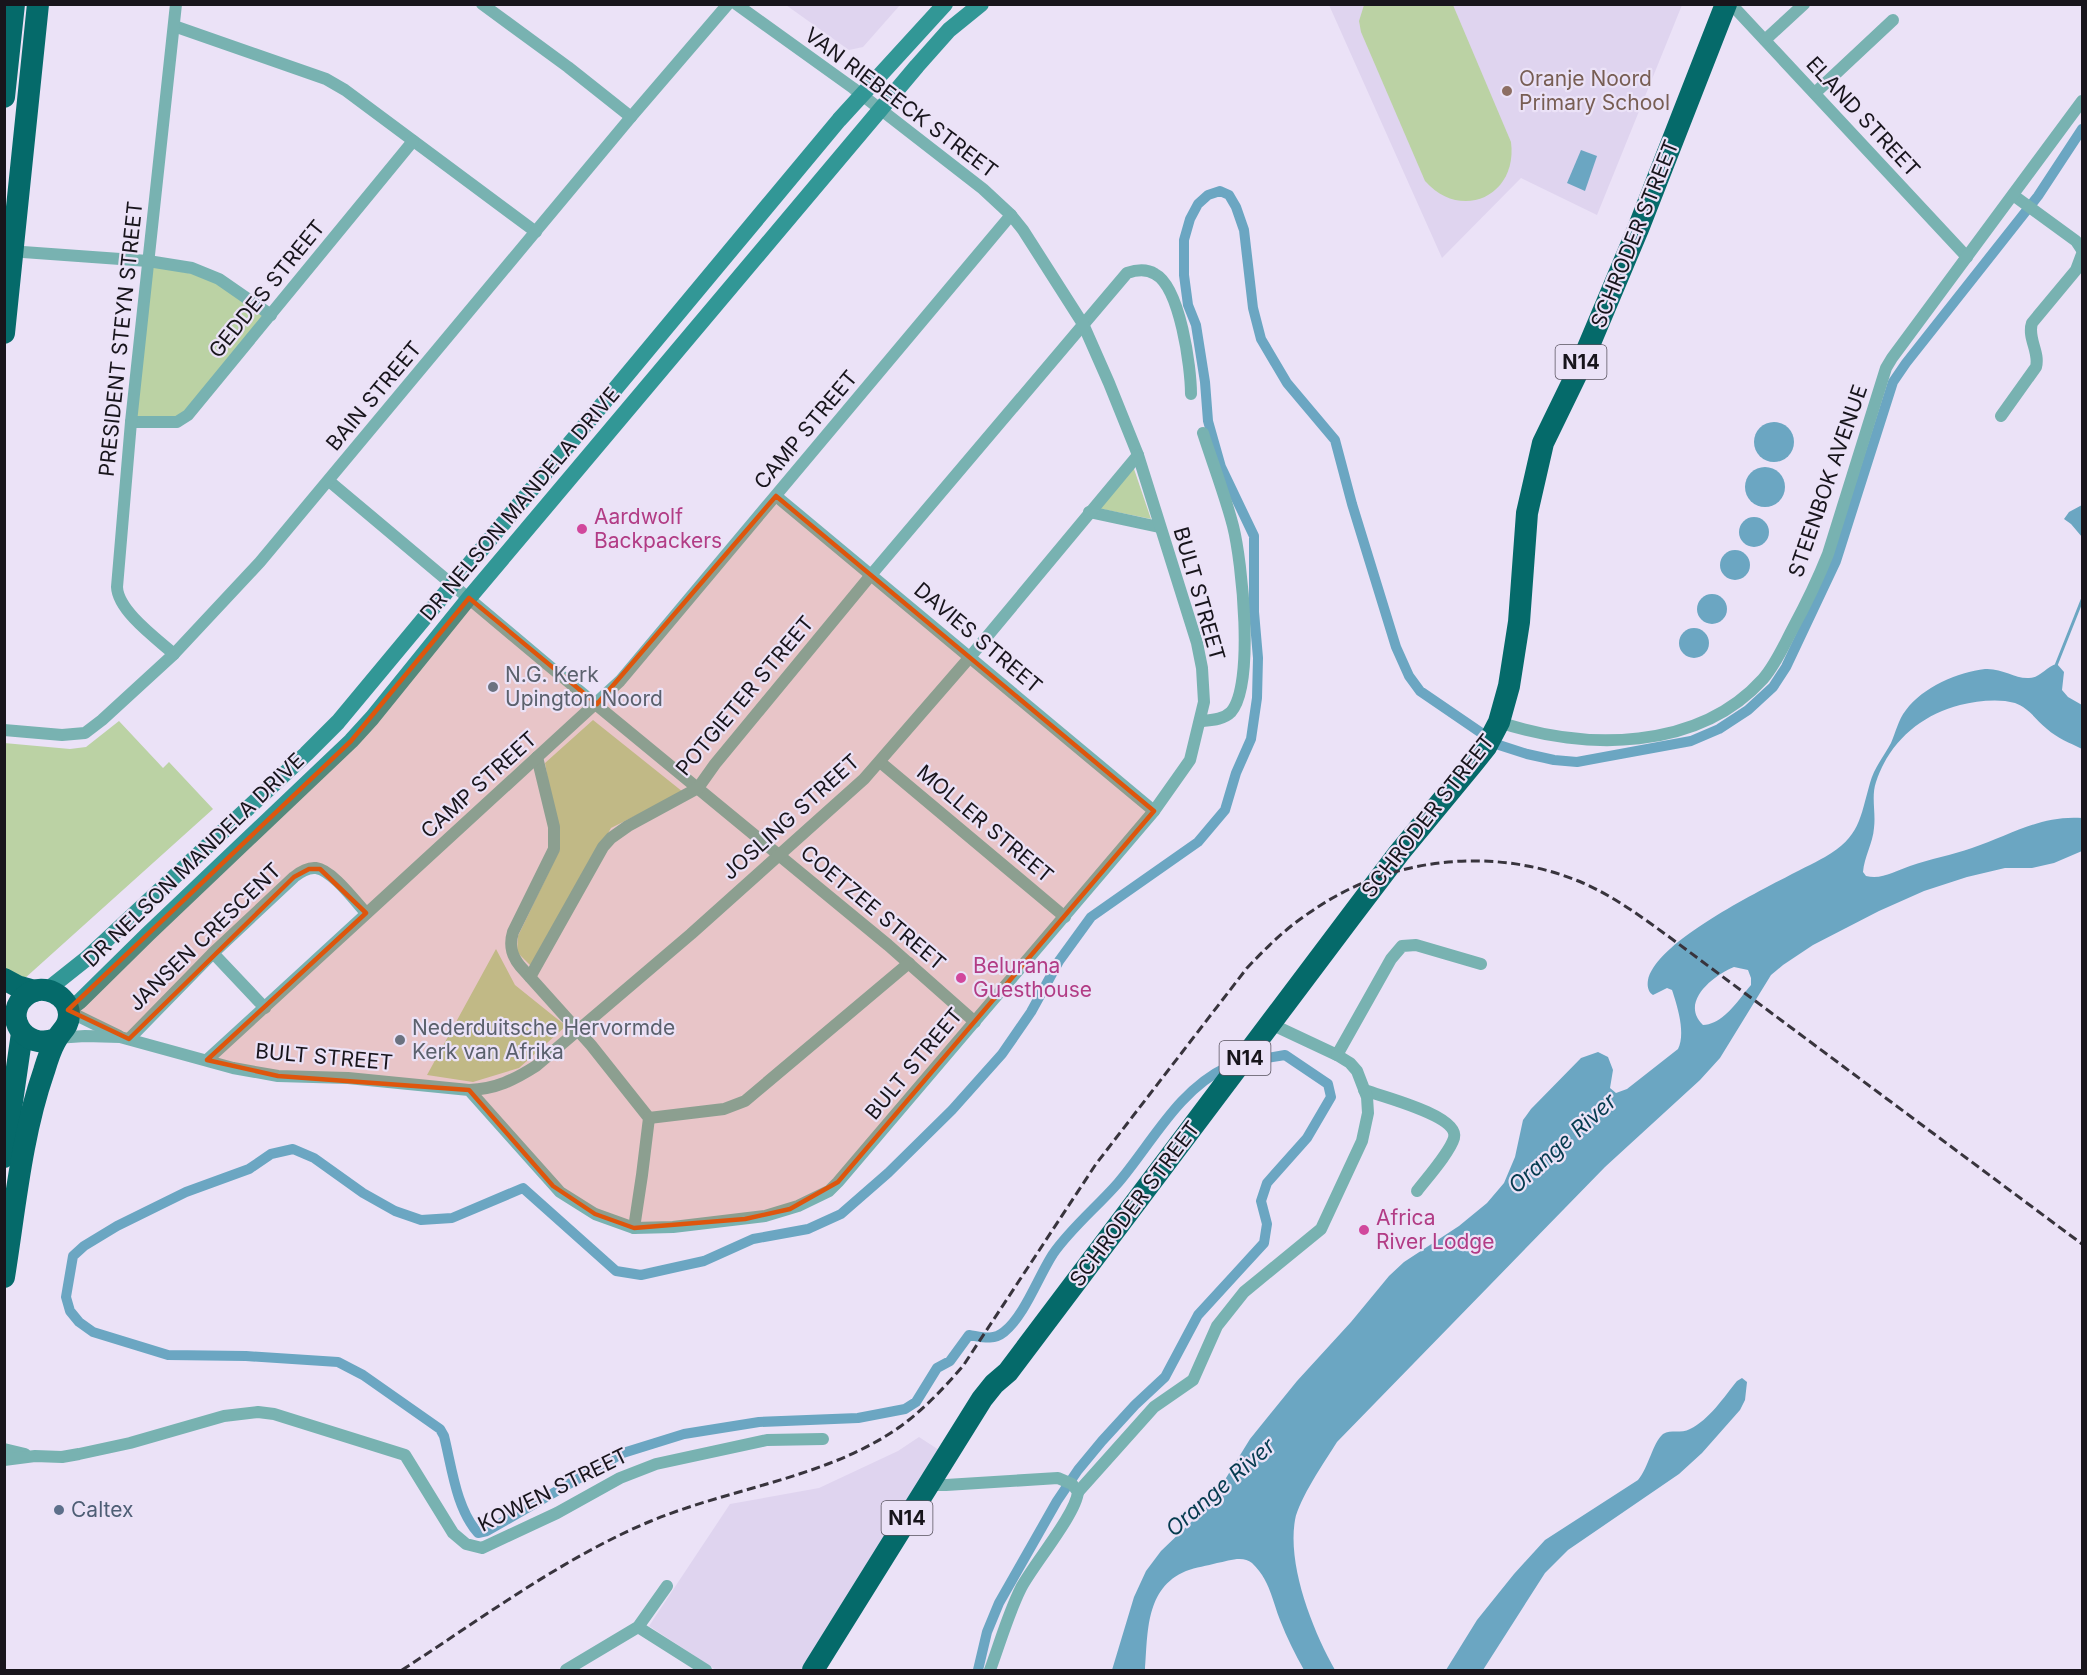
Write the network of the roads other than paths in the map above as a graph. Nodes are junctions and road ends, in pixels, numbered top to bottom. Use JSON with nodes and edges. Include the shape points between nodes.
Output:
{"nodes":[{"id":1,"x":15,"y":4,"type":"edge"},
{"id":2,"x":38,"y":4,"type":"edge"},
{"id":3,"x":176,"y":4,"type":"edge"},
{"id":4,"x":482,"y":4,"type":"edge"},
{"id":5,"x":728,"y":4,"type":"edge"},
{"id":6,"x":736,"y":4,"type":"edge"},
{"id":7,"x":945,"y":4,"type":"edge"},
{"id":8,"x":981,"y":4,"type":"edge"},
{"id":9,"x":1726,"y":4,"type":"edge"},
{"id":10,"x":1731,"y":4,"type":"edge"},
{"id":11,"x":1804,"y":4,"type":"edge"},
{"id":12,"x":1893,"y":20,"type":"dead end"},
{"id":13,"x":174,"y":26,"type":"junction"},
{"id":14,"x":1766,"y":40,"type":"junction"},
{"id":15,"x":1815,"y":93,"type":"junction"},
{"id":16,"x":862,"y":95,"type":"junction"},
{"id":17,"x":4,"y":97,"type":"edge"},
{"id":18,"x":2082,"y":101,"type":"edge"},
{"id":19,"x":880,"y":110,"type":"junction"},
{"id":20,"x":631,"y":117,"type":"junction"},
{"id":21,"x":414,"y":141,"type":"junction"},
{"id":22,"x":2013,"y":195,"type":"junction"},
{"id":23,"x":1011,"y":215,"type":"junction"},
{"id":24,"x":536,"y":232,"type":"junction"},
{"id":25,"x":9,"y":251,"type":"edge"},
{"id":26,"x":2082,"y":252,"type":"edge"},
{"id":27,"x":1967,"y":257,"type":"junction"},
{"id":28,"x":148,"y":261,"type":"junction"},
{"id":29,"x":271,"y":315,"type":"junction"},
{"id":30,"x":1083,"y":324,"type":"junction"},
{"id":31,"x":4,"y":333,"type":"edge"},
{"id":32,"x":1191,"y":394,"type":"dead end"},
{"id":33,"x":2001,"y":416,"type":"dead end"},
{"id":34,"x":131,"y":422,"type":"junction"},
{"id":35,"x":1203,"y":434,"type":"dead end"},
{"id":36,"x":1138,"y":455,"type":"junction"},
{"id":37,"x":329,"y":481,"type":"junction"},
{"id":38,"x":776,"y":496,"type":"junction"},
{"id":39,"x":1089,"y":512,"type":"junction"},
{"id":40,"x":1159,"y":527,"type":"junction"},
{"id":41,"x":871,"y":575,"type":"junction"},
{"id":42,"x":453,"y":584,"type":"junction"},
{"id":43,"x":469,"y":598,"type":"junction"},
{"id":44,"x":174,"y":654,"type":"junction"},
{"id":45,"x":970,"y":657,"type":"junction"},
{"id":46,"x":597,"y":704,"type":"junction"},
{"id":47,"x":1200,"y":721,"type":"junction"},
{"id":48,"x":4,"y":730,"type":"edge"},
{"id":49,"x":1493,"y":734,"type":"junction"},
{"id":50,"x":537,"y":757,"type":"junction"},
{"id":51,"x":880,"y":762,"type":"junction"},
{"id":52,"x":698,"y":788,"type":"junction"},
{"id":53,"x":1154,"y":811,"type":"junction"},
{"id":54,"x":778,"y":855,"type":"junction"},
{"id":55,"x":366,"y":913,"type":"junction"},
{"id":56,"x":1065,"y":916,"type":"junction"},
{"id":57,"x":213,"y":953,"type":"junction"},
{"id":58,"x":909,"y":963,"type":"junction"},
{"id":59,"x":1481,"y":964,"type":"dead end"},
{"id":60,"x":530,"y":977,"type":"junction"},
{"id":61,"x":4,"y":979,"type":"edge"},
{"id":62,"x":41,"y":991,"type":"junction"},
{"id":63,"x":265,"y":1008,"type":"junction"},
{"id":64,"x":68,"y":1011,"type":"junction"},
{"id":65,"x":14,"y":1021,"type":"edge"},
{"id":66,"x":975,"y":1022,"type":"junction"},
{"id":67,"x":1271,"y":1024,"type":"junction"},
{"id":68,"x":579,"y":1030,"type":"junction"},
{"id":69,"x":125,"y":1038,"type":"junction"},
{"id":70,"x":56,"y":1039,"type":"junction"},
{"id":71,"x":1337,"y":1055,"type":"junction"},
{"id":72,"x":207,"y":1060,"type":"junction"},
{"id":73,"x":469,"y":1090,"type":"junction"},
{"id":74,"x":1364,"y":1090,"type":"junction"},
{"id":75,"x":649,"y":1118,"type":"junction"},
{"id":76,"x":4,"y":1157,"type":"edge"},
{"id":77,"x":1417,"y":1191,"type":"dead end"},
{"id":78,"x":634,"y":1228,"type":"junction"},
{"id":79,"x":4,"y":1277,"type":"edge"},
{"id":80,"x":823,"y":1439,"type":"dead end"},
{"id":81,"x":4,"y":1449,"type":"edge"},
{"id":82,"x":34,"y":1456,"type":"junction"},
{"id":83,"x":4,"y":1460,"type":"edge"},
{"id":84,"x":934,"y":1485,"type":"junction"},
{"id":85,"x":1071,"y":1485,"type":"junction"},
{"id":86,"x":667,"y":1586,"type":"dead end"},
{"id":87,"x":638,"y":1627,"type":"junction"},
{"id":88,"x":566,"y":1671,"type":"edge"},
{"id":89,"x":706,"y":1671,"type":"edge"},
{"id":90,"x":813,"y":1671,"type":"edge"},
{"id":91,"x":825,"y":1671,"type":"edge"},
{"id":92,"x":990,"y":1671,"type":"edge"}],
"edges":[{"from":1,"to":17,"type":"highway"},
{"from":2,"to":25,"type":"highway"},
{"from":3,"to":13,"type":"street","name":"PRESIDENT STEYN STREET"},
{"from":4,"to":20,"type":"street"},
{"from":5,"to":20,"type":"street","name":"BAIN STREET"},
{"from":6,"to":16,"type":"street","name":"VAN RIEBEECK STREET"},
{"from":7,"to":16,"type":"street","name":"DR NELSON MANDELA DRIVE"},
{"from":8,"to":19,"type":"street","name":"DR NELSON MANDELA DRIVE","via":[[949,30]]},
{"from":9,"to":49,"type":"highway","name":"SCHRODER STREET","number":"N14","via":[[1638,230],[1544,443],[1527,513],[1519,622],[1509,686]]},
{"from":10,"to":14,"type":"street","name":"ELAND STREET"},
{"from":11,"to":14,"type":"street"},
{"from":12,"to":15,"type":"street"},
{"from":13,"to":21,"type":"street","via":[[326,79]]},
{"from":13,"to":28,"type":"street","name":"PRESIDENT STEYN STREET"},
{"from":14,"to":15,"type":"street","name":"ELAND STREET"},
{"from":15,"to":27,"type":"street","name":"ELAND STREET"},
{"from":16,"to":19,"type":"street","name":"VAN RIEBEECK STREET"},
{"from":16,"to":42,"type":"street","name":"DR NELSON MANDELA DRIVE"},
{"from":18,"to":22,"type":"street","name":"STEENBOK AVENUE"},
{"from":19,"to":23,"type":"street","name":"VAN RIEBEECK STREET"},
{"from":19,"to":43,"type":"street","name":"DR NELSON MANDELA DRIVE"},
{"from":20,"to":24,"type":"street","name":"BAIN STREET"},
{"from":21,"to":24,"type":"street"},
{"from":21,"to":29,"type":"street","name":"GEDDES STREET"},
{"from":22,"to":26,"type":"street","via":[[2076,241]]},
{"from":22,"to":27,"type":"street","name":"STEENBOK AVENUE"},
{"from":23,"to":30,"type":"street","name":"BULT STREET"},
{"from":23,"to":38,"type":"street","name":"CAMP STREET"},
{"from":24,"to":37,"type":"street","name":"BAIN STREET"},
{"from":25,"to":28,"type":"street"},
{"from":25,"to":31,"type":"highway"},
{"from":26,"to":33,"type":"street","via":[[2076,270],[2032,323],[2036,367]]},
{"from":27,"to":49,"type":"street","name":"STEENBOK AVENUE","via":[[1886,369],[1828,554],[1786,643],[1763,679],[1709,719],[1669,733],[1604,741],[1518,728]]},
{"from":28,"to":29,"type":"street","via":[[210,274]]},
{"from":28,"to":34,"type":"street","name":"PRESIDENT STEYN STREET"},
{"from":29,"to":34,"type":"street","name":"GEDDES STREET","via":[[188,415],[177,422]]},
{"from":30,"to":32,"type":"street","name":"POTGIETER STREET","via":[[1123,276],[1129,272],[1154,273],[1174,301],[1190,362]]},
{"from":30,"to":36,"type":"street","name":"BULT STREET"},
{"from":30,"to":41,"type":"street","name":"POTGIETER STREET"},
{"from":34,"to":44,"type":"street","name":"PRESIDENT STEYN STREET","via":[[117,592],[127,611]]},
{"from":35,"to":47,"type":"street","via":[[1233,526],[1246,639],[1235,706],[1224,717]]},
{"from":36,"to":39,"type":"street","name":"JOSLING STREET"},
{"from":36,"to":40,"type":"street","name":"BULT STREET"},
{"from":37,"to":42,"type":"street","name":"COETZEE STREET"},
{"from":37,"to":44,"type":"street","name":"BAIN STREET"},
{"from":38,"to":41,"type":"street","name":"DAVIES STREET"},
{"from":38,"to":46,"type":"street","name":"CAMP STREET","via":[[628,673]]},
{"from":39,"to":40,"type":"street"},
{"from":39,"to":45,"type":"street","name":"JOSLING STREET"},
{"from":40,"to":47,"type":"street","name":"BULT STREET","via":[[1200,653],[1204,685]]},
{"from":41,"to":45,"type":"street","name":"DAVIES STREET"},
{"from":41,"to":52,"type":"street","name":"POTGIETER STREET"},
{"from":42,"to":43,"type":"street","name":"COETZEE STREET"},
{"from":42,"to":62,"type":"street","name":"DR NELSON MANDELA DRIVE","via":[[338,722],[306,754],[86,959]]},
{"from":43,"to":46,"type":"street","name":"COETZEE STREET"},
{"from":43,"to":64,"type":"street","name":"DR NELSON MANDELA DRIVE","via":[[351,741]]},
{"from":44,"to":48,"type":"street","name":"BAIN STREET","via":[[85,733]]},
{"from":45,"to":51,"type":"street","name":"JOSLING STREET"},
{"from":45,"to":53,"type":"street","name":"DAVIES STREET"},
{"from":46,"to":50,"type":"street","name":"CAMP STREET"},
{"from":46,"to":52,"type":"street","name":"COETZEE STREET"},
{"from":47,"to":53,"type":"street","name":"BULT STREET","via":[[1190,760]]},
{"from":49,"to":67,"type":"highway","name":"SCHRODER STREET","number":"N14"},
{"from":50,"to":55,"type":"street","name":"CAMP STREET"},
{"from":50,"to":60,"type":"street","via":[[555,845],[512,936],[512,954]]},
{"from":51,"to":54,"type":"street","name":"JOSLING STREET"},
{"from":51,"to":56,"type":"street","name":"MOLLER STREET"},
{"from":52,"to":54,"type":"street","name":"COETZEE STREET"},
{"from":52,"to":60,"type":"street","name":"POTGIETER STREET","via":[[628,826],[603,847]]},
{"from":53,"to":56,"type":"street","name":"BULT STREET"},
{"from":54,"to":58,"type":"street","name":"COETZEE STREET"},
{"from":54,"to":68,"type":"street","name":"JOSLING STREET"},
{"from":55,"to":57,"type":"street","name":"JANSEN CRESCENT","via":[[326,873],[309,869],[294,877]]},
{"from":55,"to":63,"type":"street","name":"CAMP STREET"},
{"from":56,"to":66,"type":"street","name":"BULT STREET"},
{"from":57,"to":63,"type":"street"},
{"from":57,"to":69,"type":"street","name":"JANSEN CRESCENT"},
{"from":58,"to":66,"type":"street","name":"COETZEE STREET"},
{"from":58,"to":75,"type":"street","via":[[745,1101],[724,1109]]},
{"from":59,"to":71,"type":"street","via":[[1416,945],[1402,946]]},
{"from":60,"to":68,"type":"street"},
{"from":61,"to":62,"type":"highway"},
{"from":62,"to":64,"type":"highway","via":[[58,995]]},
{"from":62,"to":65,"type":"highway","via":[[27,995],[19,1004]]},
{"from":63,"to":72,"type":"street","name":"CAMP STREET"},
{"from":64,"to":69,"type":"street","name":"BULT STREET"},
{"from":64,"to":70,"type":"highway","via":[[66,1027]]},
{"from":65,"to":70,"type":"highway","via":[[28,1038],[42,1042]]},
{"from":65,"to":76,"type":"highway"},
{"from":66,"to":78,"type":"street","name":"BULT STREET","via":[[829,1191],[765,1216]]},
{"from":67,"to":71,"type":"street"},
{"from":67,"to":84,"type":"highway","name":"SCHRODER STREET","number":"N14","via":[[1008,1372],[1002,1389]]},
{"from":68,"to":73,"type":"street","name":"JOSLING STREET","via":[[513,1080]]},
{"from":68,"to":75,"type":"street"},
{"from":69,"to":70,"type":"street","name":"BULT STREET"},
{"from":69,"to":72,"type":"street","name":"BULT STREET"},
{"from":70,"to":79,"type":"highway","via":[[28,1130]]},
{"from":71,"to":74,"type":"street","via":[[1357,1071]]},
{"from":72,"to":73,"type":"street","name":"BULT STREET","via":[[278,1076],[364,1079]]},
{"from":73,"to":78,"type":"street","name":"BULT STREET","via":[[560,1192],[595,1214]]},
{"from":74,"to":77,"type":"street","via":[[1426,1111],[1454,1129],[1451,1144]]},
{"from":74,"to":85,"type":"street","via":[[1368,1113],[1362,1141],[1321,1229],[1244,1292],[1217,1326],[1193,1380],[1154,1407]]},
{"from":75,"to":78,"type":"street"},
{"from":80,"to":82,"type":"street","name":"KOWEN STREET","via":[[767,1440],[656,1464],[620,1478],[482,1548],[466,1544],[453,1533],[405,1455],[274,1414],[224,1416],[130,1443],[62,1457]]},
{"from":81,"to":82,"type":"street","name":"KOWEN STREET"},
{"from":82,"to":83,"type":"street","name":"KOWEN STREET"},
{"from":84,"to":85,"type":"street"},
{"from":84,"to":90,"type":"highway","name":"SCHRODER STREET","number":"N14"},
{"from":84,"to":91,"type":"highway","name":"SCHRODER STREET","number":"N14"},
{"from":85,"to":92,"type":"street","via":[[1074,1504],[1020,1591]]},
{"from":86,"to":87,"type":"street"},
{"from":87,"to":88,"type":"street"},
{"from":87,"to":89,"type":"street"}]}
